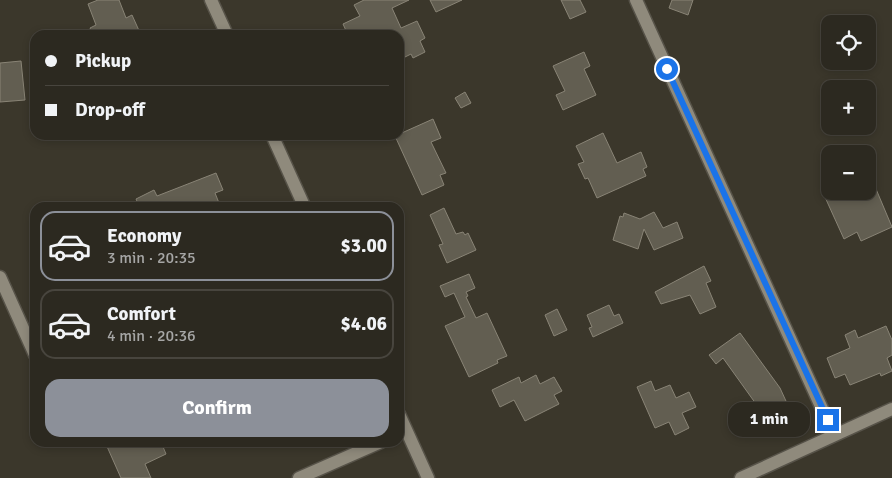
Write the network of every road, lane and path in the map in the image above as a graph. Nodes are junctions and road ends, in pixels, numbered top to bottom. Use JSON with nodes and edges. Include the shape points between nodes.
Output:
{"nodes":[{"id":1,"x":211,"y":0,"type":"edge"},
{"id":2,"x":636,"y":0,"type":"edge"},
{"id":3,"x":225,"y":30,"type":"edge"},
{"id":4,"x":274,"y":140,"type":"edge"},
{"id":5,"x":302,"y":202,"type":"edge"},
{"id":6,"x":0,"y":277,"type":"edge"},
{"id":7,"x":30,"y":344,"type":"edge"},
{"id":8,"x":892,"y":409,"type":"edge"},
{"id":9,"x":404,"y":435,"type":"edge"},
{"id":10,"x":834,"y":435,"type":"junction"},
{"id":11,"x":369,"y":447,"type":"edge"},
{"id":12,"x":299,"y":478,"type":"edge"},
{"id":13,"x":428,"y":478,"type":"edge"},
{"id":14,"x":741,"y":478,"type":"edge"}],
"edges":[{"from":1,"to":3,"type":"street"},
{"from":2,"to":10,"type":"street"},
{"from":4,"to":5,"type":"street"},
{"from":6,"to":7,"type":"street"},
{"from":8,"to":10,"type":"street"},
{"from":9,"to":13,"type":"street"},
{"from":10,"to":14,"type":"street"},
{"from":11,"to":12,"type":"street"}]}
